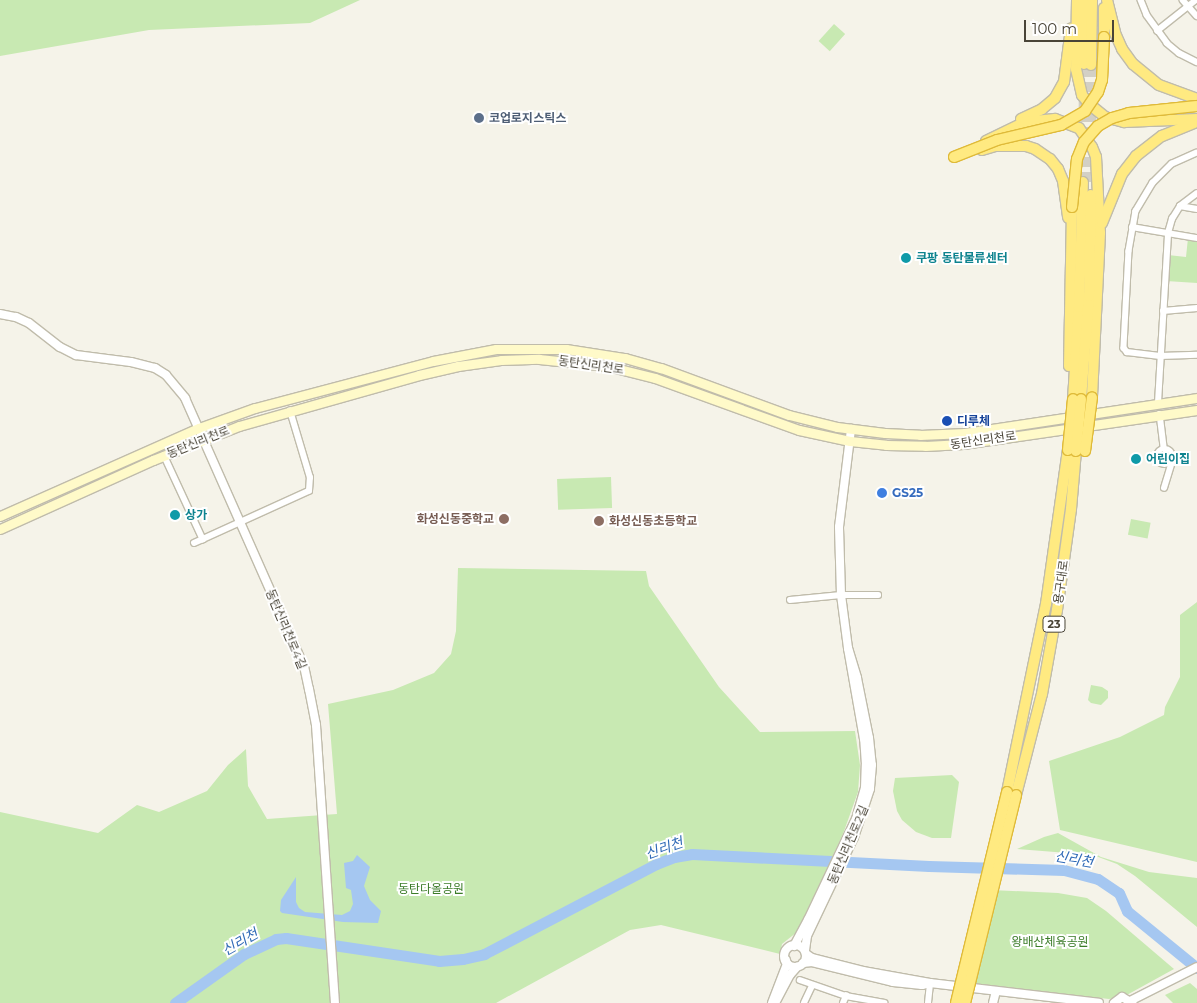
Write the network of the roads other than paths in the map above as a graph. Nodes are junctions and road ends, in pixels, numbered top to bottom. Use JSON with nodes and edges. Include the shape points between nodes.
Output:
{"nodes":[{"id":1,"x":1075,"y":0,"type":"edge"},
{"id":2,"x":1085,"y":0,"type":"edge"},
{"id":3,"x":1092,"y":0,"type":"edge"},
{"id":4,"x":1106,"y":0,"type":"edge"},
{"id":5,"x":1141,"y":0,"type":"edge"},
{"id":6,"x":1183,"y":0,"type":"edge"},
{"id":7,"x":1196,"y":0,"type":"edge"},
{"id":8,"x":1188,"y":7,"type":"junction"},
{"id":9,"x":1197,"y":16,"type":"edge"},
{"id":10,"x":1157,"y":31,"type":"junction"},
{"id":11,"x":1197,"y":62,"type":"edge"},
{"id":12,"x":1197,"y":99,"type":"edge"},
{"id":13,"x":1197,"y":106,"type":"edge"},
{"id":14,"x":1197,"y":121,"type":"edge"},
{"id":15,"x":1197,"y":153,"type":"edge"},
{"id":16,"x":954,"y":157,"type":"junction"},
{"id":17,"x":1087,"y":182,"type":"tunnel mouth"},
{"id":18,"x":1197,"y":193,"type":"edge"},
{"id":19,"x":1180,"y":206,"type":"junction"},
{"id":20,"x":1197,"y":209,"type":"edge"},
{"id":21,"x":1132,"y":227,"type":"junction"},
{"id":22,"x":1100,"y":233,"type":"junction"},
{"id":23,"x":1168,"y":233,"type":"junction"},
{"id":24,"x":1197,"y":238,"type":"edge"},
{"id":25,"x":1072,"y":247,"type":"junction"},
{"id":26,"x":1197,"y":308,"type":"edge"},
{"id":27,"x":1163,"y":311,"type":"junction"},
{"id":28,"x":0,"y":314,"type":"edge"},
{"id":29,"x":1197,"y":355,"type":"edge"},
{"id":30,"x":1160,"y":356,"type":"junction"},
{"id":31,"x":1197,"y":398,"type":"edge"},
{"id":32,"x":1073,"y":399,"type":"junction"},
{"id":33,"x":1158,"y":403,"type":"junction"},
{"id":34,"x":290,"y":410,"type":"junction"},
{"id":35,"x":1197,"y":410,"type":"edge"},
{"id":36,"x":1160,"y":414,"type":"junction"},
{"id":37,"x":199,"y":428,"type":"junction"},
{"id":38,"x":851,"y":429,"type":"junction"},
{"id":39,"x":203,"y":439,"type":"junction"},
{"id":40,"x":850,"y":441,"type":"junction"},
{"id":41,"x":1164,"y":448,"type":"junction"},
{"id":42,"x":1073,"y":450,"type":"junction"},
{"id":43,"x":164,"y":455,"type":"junction"},
{"id":44,"x":1172,"y":462,"type":"junction"},
{"id":45,"x":1162,"y":464,"type":"junction"},
{"id":46,"x":1166,"y":475,"type":"junction"},
{"id":47,"x":1069,"y":484,"type":"junction"},
{"id":48,"x":1164,"y":488,"type":"dead end"},
{"id":49,"x":0,"y":516,"type":"edge"},
{"id":50,"x":240,"y":523,"type":"junction"},
{"id":51,"x":0,"y":529,"type":"edge"},
{"id":52,"x":203,"y":539,"type":"junction"},
{"id":53,"x":194,"y":543,"type":"dead end"},
{"id":54,"x":841,"y":595,"type":"junction"},
{"id":55,"x":878,"y":595,"type":"dead end"},
{"id":56,"x":790,"y":600,"type":"dead end"},
{"id":57,"x":1012,"y":793,"type":"junction"},
{"id":58,"x":811,"y":921,"type":"junction"},
{"id":59,"x":794,"y":946,"type":"junction"},
{"id":60,"x":805,"y":952,"type":"junction"},
{"id":61,"x":786,"y":960,"type":"junction"},
{"id":62,"x":800,"y":965,"type":"junction"},
{"id":63,"x":1197,"y":967,"type":"edge"},
{"id":64,"x":800,"y":980,"type":"dead end"},
{"id":65,"x":930,"y":983,"type":"junction"},
{"id":66,"x":812,"y":986,"type":"junction"},
{"id":67,"x":996,"y":991,"type":"junction"},
{"id":68,"x":846,"y":996,"type":"junction"},
{"id":69,"x":335,"y":1002,"type":"edge"},
{"id":70,"x":1131,"y":1002,"type":"edge"},
{"id":71,"x":774,"y":1003,"type":"edge"},
{"id":72,"x":804,"y":1003,"type":"edge"},
{"id":73,"x":843,"y":1003,"type":"edge"},
{"id":74,"x":884,"y":1003,"type":"edge"},
{"id":75,"x":928,"y":1003,"type":"edge"},
{"id":76,"x":956,"y":1003,"type":"edge"},
{"id":77,"x":965,"y":1003,"type":"edge"},
{"id":78,"x":993,"y":1003,"type":"edge"},
{"id":79,"x":1099,"y":1003,"type":"edge"},
{"id":80,"x":1114,"y":1003,"type":"edge"}],
"edges":[{"from":1,"to":14,"type":"highway","via":[[1076,69],[1082,94],[1089,104],[1105,117],[1124,122]]},
{"from":1,"to":16,"type":"highway","via":[[1064,82],[1055,98],[1042,109]]},
{"from":2,"to":3,"type":"highway","via":[[1088,65]]},
{"from":4,"to":12,"type":"highway","via":[[1115,33],[1134,64],[1159,85]]},
{"from":4,"to":16,"type":"highway","bridge":true,"via":[[1102,80],[1085,111],[1061,125],[1004,138]]},
{"from":5,"to":10,"type":"street"},
{"from":6,"to":8,"type":"street"},
{"from":7,"to":8,"type":"street"},
{"from":8,"to":9,"type":"street"},
{"from":8,"to":10,"type":"street"},
{"from":10,"to":11,"type":"street","via":[[1180,53]]},
{"from":13,"to":25,"type":"highway","bridge":true,"via":[[1129,113],[1098,126],[1084,142],[1077,159]]},
{"from":14,"to":22,"type":"highway","via":[[1162,136],[1136,156],[1114,188]]},
{"from":15,"to":21,"type":"street","via":[[1172,164],[1153,183],[1140,202]]},
{"from":16,"to":22,"type":"highway","via":[[1025,122],[1055,119],[1067,122],[1088,138],[1096,157]]},
{"from":16,"to":25,"type":"highway","via":[[1005,146],[1026,146],[1043,153],[1058,169],[1062,181]]},
{"from":17,"to":32,"type":"highway","name":"용구대로","number":"23","via":[[1089,296]]},
{"from":18,"to":19,"type":"street"},
{"from":19,"to":20,"type":"street"},
{"from":19,"to":23,"type":"street"},
{"from":21,"to":23,"type":"street"},
{"from":21,"to":30,"type":"street","via":[[1124,348],[1127,352]]},
{"from":22,"to":42,"type":"highway","bridge":true,"via":[[1092,397]]},
{"from":23,"to":24,"type":"street"},
{"from":23,"to":27,"type":"street"},
{"from":25,"to":32,"type":"highway"},
{"from":26,"to":27,"type":"street"},
{"from":27,"to":30,"type":"street"},
{"from":28,"to":37,"type":"street","name":"동탄신리천로4길","via":[[28,323],[76,355],[155,368],[166,375],[186,398]]},
{"from":29,"to":30,"type":"street"},
{"from":30,"to":33,"type":"street"},
{"from":31,"to":33,"type":"main road","name":"동탄신리천로"},
{"from":32,"to":42,"type":"highway","name":"용구대로","number":"23","bridge":true},
{"from":33,"to":36,"type":"main road"},
{"from":33,"to":38,"type":"main road","name":"동탄신리천로","via":[[965,433],[920,435]]},
{"from":34,"to":39,"type":"main road","name":"동탄신리천로"},
{"from":34,"to":40,"type":"main road","name":"동탄신리천로","via":[[458,366],[539,359],[581,362],[632,372],[767,420],[816,435]]},
{"from":34,"to":50,"type":"street","via":[[310,478],[309,491]]},
{"from":35,"to":36,"type":"main road","name":"동탄신리천로"},
{"from":36,"to":40,"type":"main road","name":"동탄신리천로","via":[[954,445],[906,446]]},
{"from":36,"to":41,"type":"street"},
{"from":37,"to":38,"type":"main road","name":"동탄신리천로","via":[[270,403],[432,361],[479,351],[531,348],[582,350],[642,362],[789,415]]},
{"from":37,"to":39,"type":"street","name":"동탄신리천로4길"},
{"from":37,"to":49,"type":"main road","name":"동탄신리천로"},
{"from":38,"to":40,"type":"street","name":"동탄신리천로2길"},
{"from":39,"to":43,"type":"main road","name":"동탄신리천로"},
{"from":39,"to":50,"type":"street","name":"동탄신리천로4길"},
{"from":40,"to":54,"type":"street","name":"동탄신리천로2길","via":[[839,527]]},
{"from":41,"to":44,"type":"street","via":[[1172,451]]},
{"from":41,"to":45,"type":"street","via":[[1157,455]]},
{"from":42,"to":47,"type":"highway"},
{"from":42,"to":47,"type":"highway","name":"용구대로","number":"23"},
{"from":43,"to":51,"type":"main road","name":"동탄신리천로"},
{"from":43,"to":52,"type":"street"},
{"from":44,"to":45,"type":"street"},
{"from":44,"to":46,"type":"street"},
{"from":45,"to":46,"type":"street"},
{"from":46,"to":48,"type":"street"},
{"from":47,"to":57,"type":"highway","name":"용구대로","number":"23"},
{"from":50,"to":52,"type":"street"},
{"from":50,"to":69,"type":"street","name":"동탄신리천로4길","via":[[304,666],[309,688],[316,725]]},
{"from":52,"to":53,"type":"street"},
{"from":54,"to":55,"type":"street"},
{"from":54,"to":56,"type":"street"},
{"from":54,"to":58,"type":"street","name":"동탄신리천로2길","via":[[866,765],[863,796],[851,836]]},
{"from":57,"to":76,"type":"highway","name":"용구대로","number":"23","bridge":true},
{"from":57,"to":77,"type":"highway","name":"용구대로","number":"23","bridge":true},
{"from":58,"to":59,"type":"street","name":"동탄신리천로2길"},
{"from":58,"to":60,"type":"street","name":"동탄신리천로2길"},
{"from":59,"to":60,"type":"street"},
{"from":59,"to":61,"type":"street","via":[[786,950]]},
{"from":60,"to":62,"type":"street"},
{"from":60,"to":65,"type":"street","via":[[817,959],[863,971]]},
{"from":61,"to":62,"type":"street","via":[[790,966]]},
{"from":61,"to":71,"type":"street"},
{"from":62,"to":65,"type":"street","via":[[812,962],[893,982]]},
{"from":62,"to":71,"type":"street","via":[[794,967]]},
{"from":63,"to":70,"type":"street"},
{"from":64,"to":66,"type":"street"},
{"from":65,"to":67,"type":"street"},
{"from":65,"to":75,"type":"street"},
{"from":66,"to":68,"type":"street"},
{"from":66,"to":72,"type":"street"},
{"from":67,"to":78,"type":"street"},
{"from":67,"to":79,"type":"street"},
{"from":68,"to":73,"type":"street"},
{"from":68,"to":74,"type":"street"},
{"from":70,"to":80,"type":"street","via":[[1122,997]]}]}
